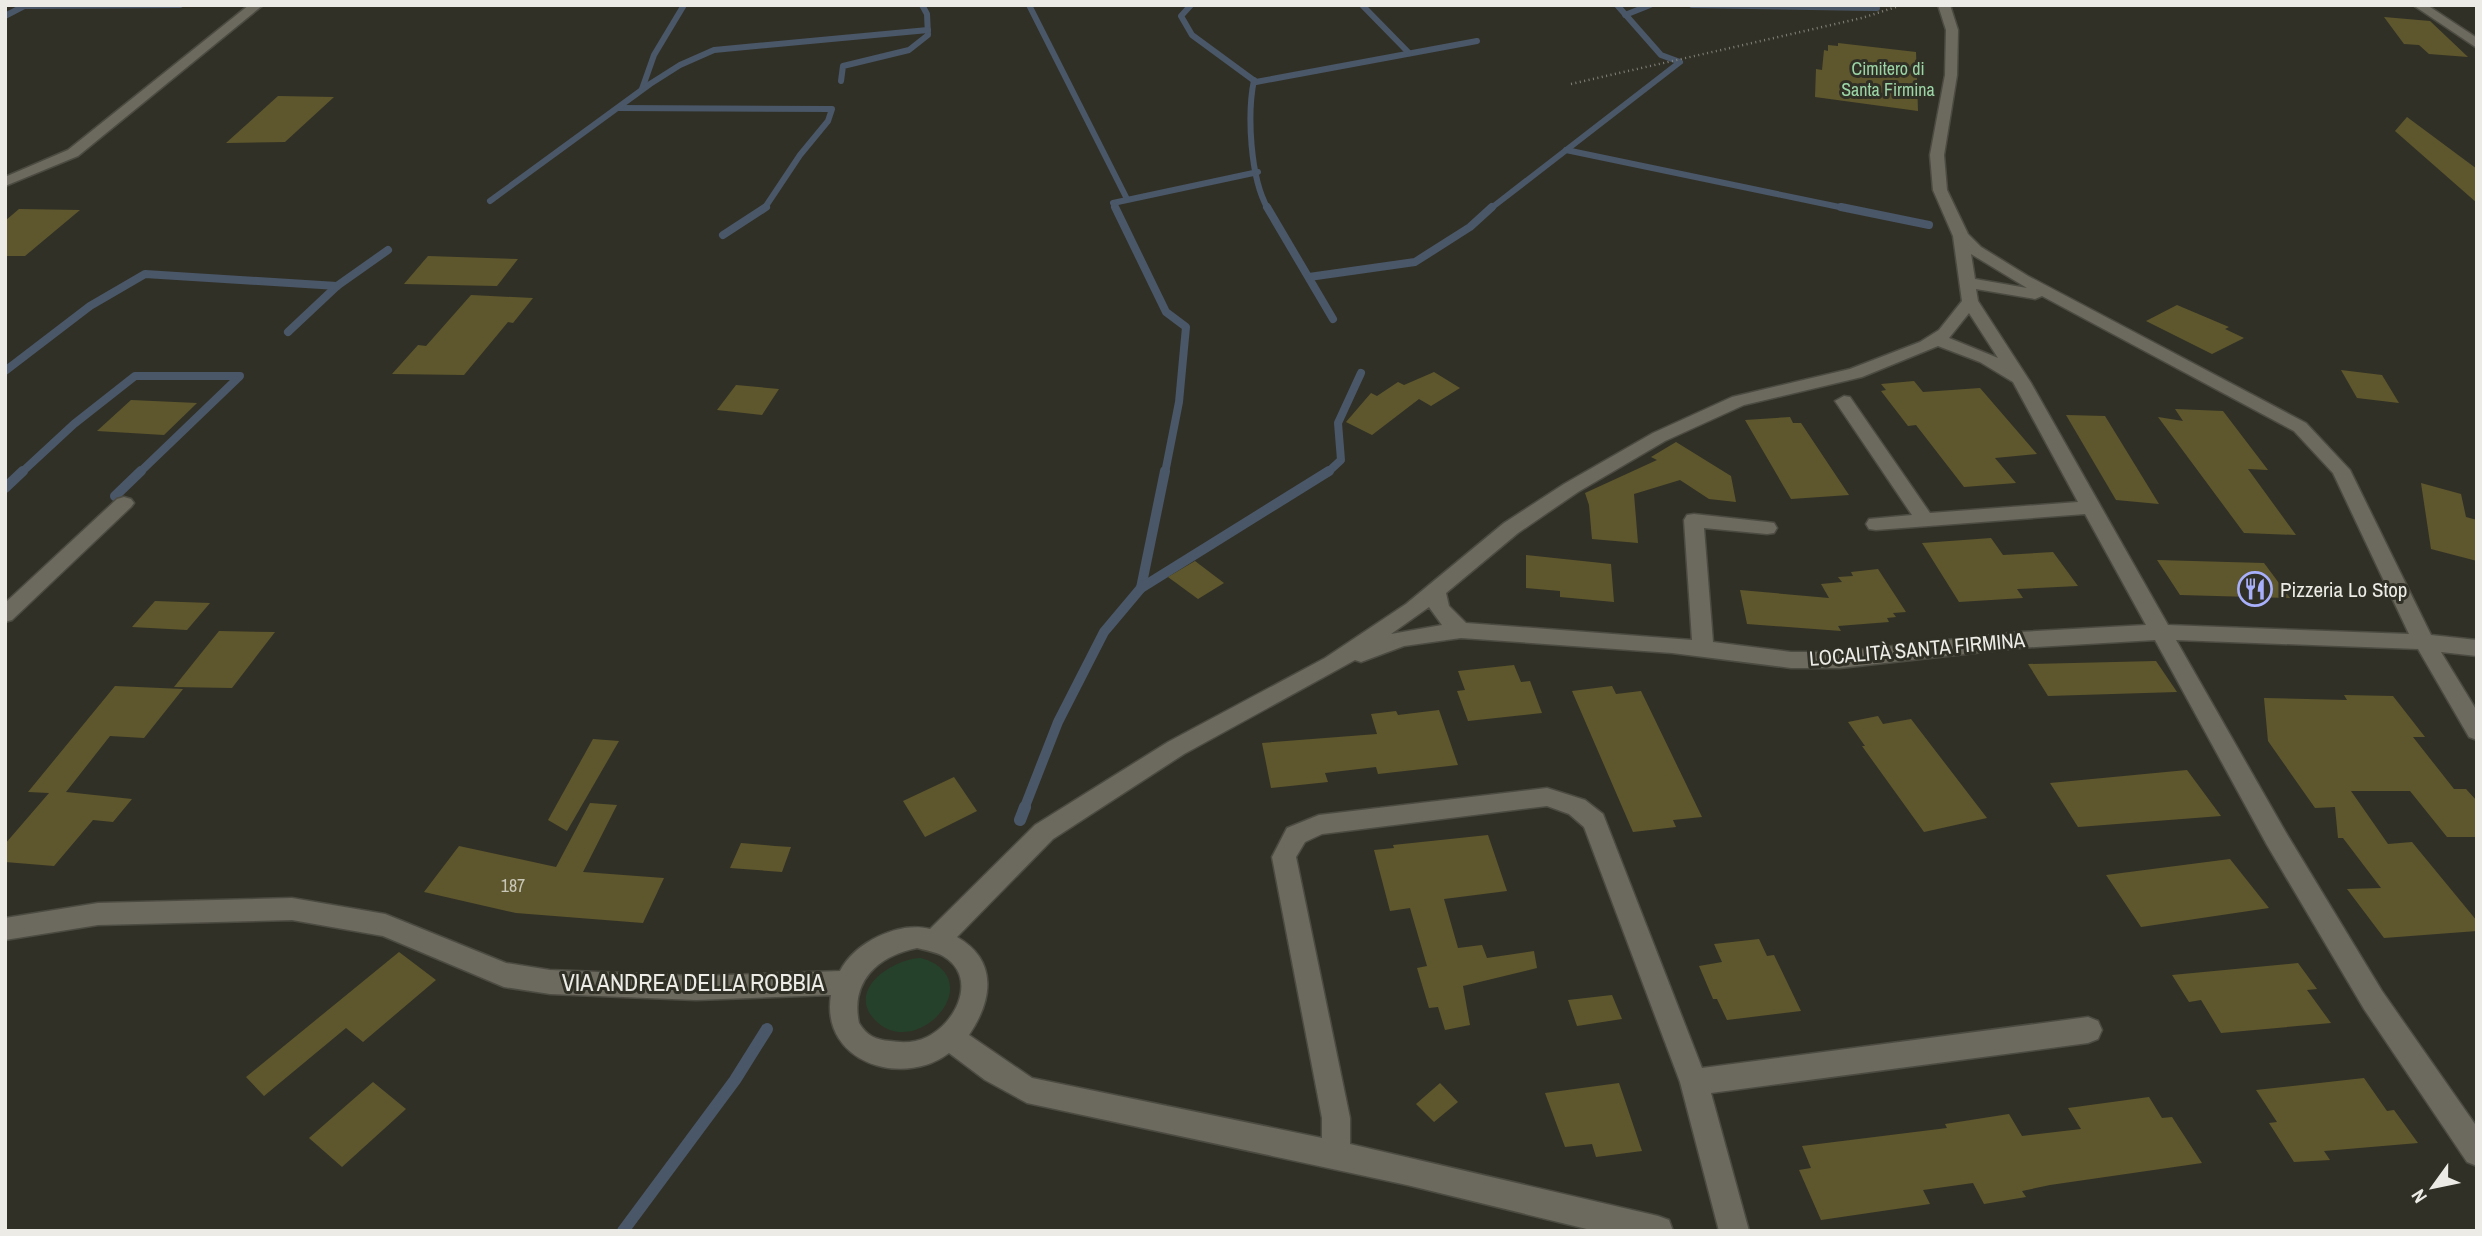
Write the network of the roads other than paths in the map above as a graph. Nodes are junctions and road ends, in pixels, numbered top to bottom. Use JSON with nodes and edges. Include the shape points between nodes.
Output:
{"nodes":[{"id":1,"x":257,"y":5,"type":"edge"},
{"id":2,"x":1944,"y":5,"type":"edge"},
{"id":3,"x":2419,"y":5,"type":"edge"},
{"id":4,"x":2477,"y":44,"type":"edge"},
{"id":5,"x":5,"y":182,"type":"edge"},
{"id":6,"x":1961,"y":236,"type":"junction"},
{"id":7,"x":2030,"y":283,"type":"junction"},
{"id":8,"x":1968,"y":285,"type":"junction"},
{"id":9,"x":2062,"y":300,"type":"junction"},
{"id":10,"x":1938,"y":340,"type":"junction"},
{"id":11,"x":2022,"y":383,"type":"junction"},
{"id":12,"x":1844,"y":401,"type":"dead end"},
{"id":13,"x":124,"y":503,"type":"dead end"},
{"id":14,"x":2089,"y":507,"type":"junction"},
{"id":15,"x":1925,"y":520,"type":"junction"},
{"id":16,"x":1876,"y":524,"type":"dead end"},
{"id":17,"x":1767,"y":528,"type":"dead end"},
{"id":18,"x":1435,"y":592,"type":"junction"},
{"id":19,"x":5,"y":615,"type":"edge"},
{"id":20,"x":1461,"y":630,"type":"junction"},
{"id":21,"x":2160,"y":632,"type":"junction"},
{"id":22,"x":2424,"y":642,"type":"junction"},
{"id":23,"x":2477,"y":648,"type":"edge"},
{"id":24,"x":1703,"y":649,"type":"junction"},
{"id":25,"x":1333,"y":664,"type":"junction"},
{"id":26,"x":2477,"y":731,"type":"edge"},
{"id":27,"x":5,"y":929,"type":"edge"},
{"id":28,"x":938,"y":939,"type":"junction"},
{"id":29,"x":847,"y":983,"type":"junction"},
{"id":30,"x":2088,"y":1030,"type":"dead end"},
{"id":31,"x":951,"y":1038,"type":"junction"},
{"id":32,"x":1694,"y":1082,"type":"junction"},
{"id":33,"x":2477,"y":1152,"type":"edge"},
{"id":34,"x":1336,"y":1157,"type":"junction"},
{"id":35,"x":1658,"y":1231,"type":"edge"},
{"id":36,"x":1734,"y":1231,"type":"edge"}],
"edges":[{"from":1,"to":5,"type":"street","via":[[73,153]]},
{"from":2,"to":6,"type":"street","via":[[1952,30],[1951,75],[1937,155],[1940,190]]},
{"from":3,"to":4,"type":"street"},
{"from":6,"to":7,"type":"street"},
{"from":6,"to":8,"type":"street"},
{"from":7,"to":8,"type":"street","via":[[1999,273]]},
{"from":7,"to":9,"type":"street"},
{"from":8,"to":9,"type":"street"},
{"from":8,"to":10,"type":"street"},
{"from":8,"to":11,"type":"street"},
{"from":9,"to":22,"type":"street","via":[[2300,427],[2341,470]]},
{"from":10,"to":11,"type":"street","via":[[1986,358]]},
{"from":10,"to":18,"type":"street","via":[[1856,373],[1738,401],[1659,437],[1511,528]]},
{"from":11,"to":14,"type":"street"},
{"from":12,"to":15,"type":"street"},
{"from":13,"to":19,"type":"street"},
{"from":14,"to":15,"type":"street"},
{"from":14,"to":21,"type":"street"},
{"from":15,"to":16,"type":"street"},
{"from":17,"to":24,"type":"street","via":[[1694,520]]},
{"from":18,"to":20,"type":"street","via":[[1436,604]]},
{"from":18,"to":25,"type":"street"},
{"from":20,"to":24,"type":"street","name":"LOCALITÀ SANTA FIRMINA"},
{"from":20,"to":25,"type":"street","name":"LOCALITÀ SANTA FIRMINA","via":[[1401,639]]},
{"from":21,"to":22,"type":"street","name":"LOCALITÀ SANTA FIRMINA"},
{"from":21,"to":24,"type":"street","name":"LOCALITÀ SANTA FIRMINA","via":[[2019,640],[1840,660],[1791,660]]},
{"from":21,"to":33,"type":"street","via":[[2373,1000]]},
{"from":22,"to":23,"type":"street","name":"LOCALITÀ SANTA FIRMINA"},
{"from":22,"to":26,"type":"street"},
{"from":25,"to":28,"type":"street","via":[[1176,748],[1044,832]]},
{"from":27,"to":29,"type":"street","name":"VIA ANDREA DELLA ROBBIA","via":[[98,914],[292,909],[386,925],[504,975],[550,982],[696,988]]},
{"from":28,"to":29,"type":"street","via":[[895,941],[859,965]]},
{"from":28,"to":31,"type":"street","via":[[970,962],[976,980],[967,1020]]},
{"from":29,"to":31,"type":"street","via":[[844,1021],[852,1038],[867,1050],[887,1057],[909,1057]]},
{"from":30,"to":32,"type":"street"},
{"from":31,"to":34,"type":"street","via":[[1027,1090]]},
{"from":32,"to":34,"type":"street","via":[[1594,821],[1577,807],[1547,797],[1319,825],[1296,835],[1284,857],[1336,1118]]},
{"from":32,"to":36,"type":"street"},
{"from":34,"to":35,"type":"street"}]}
